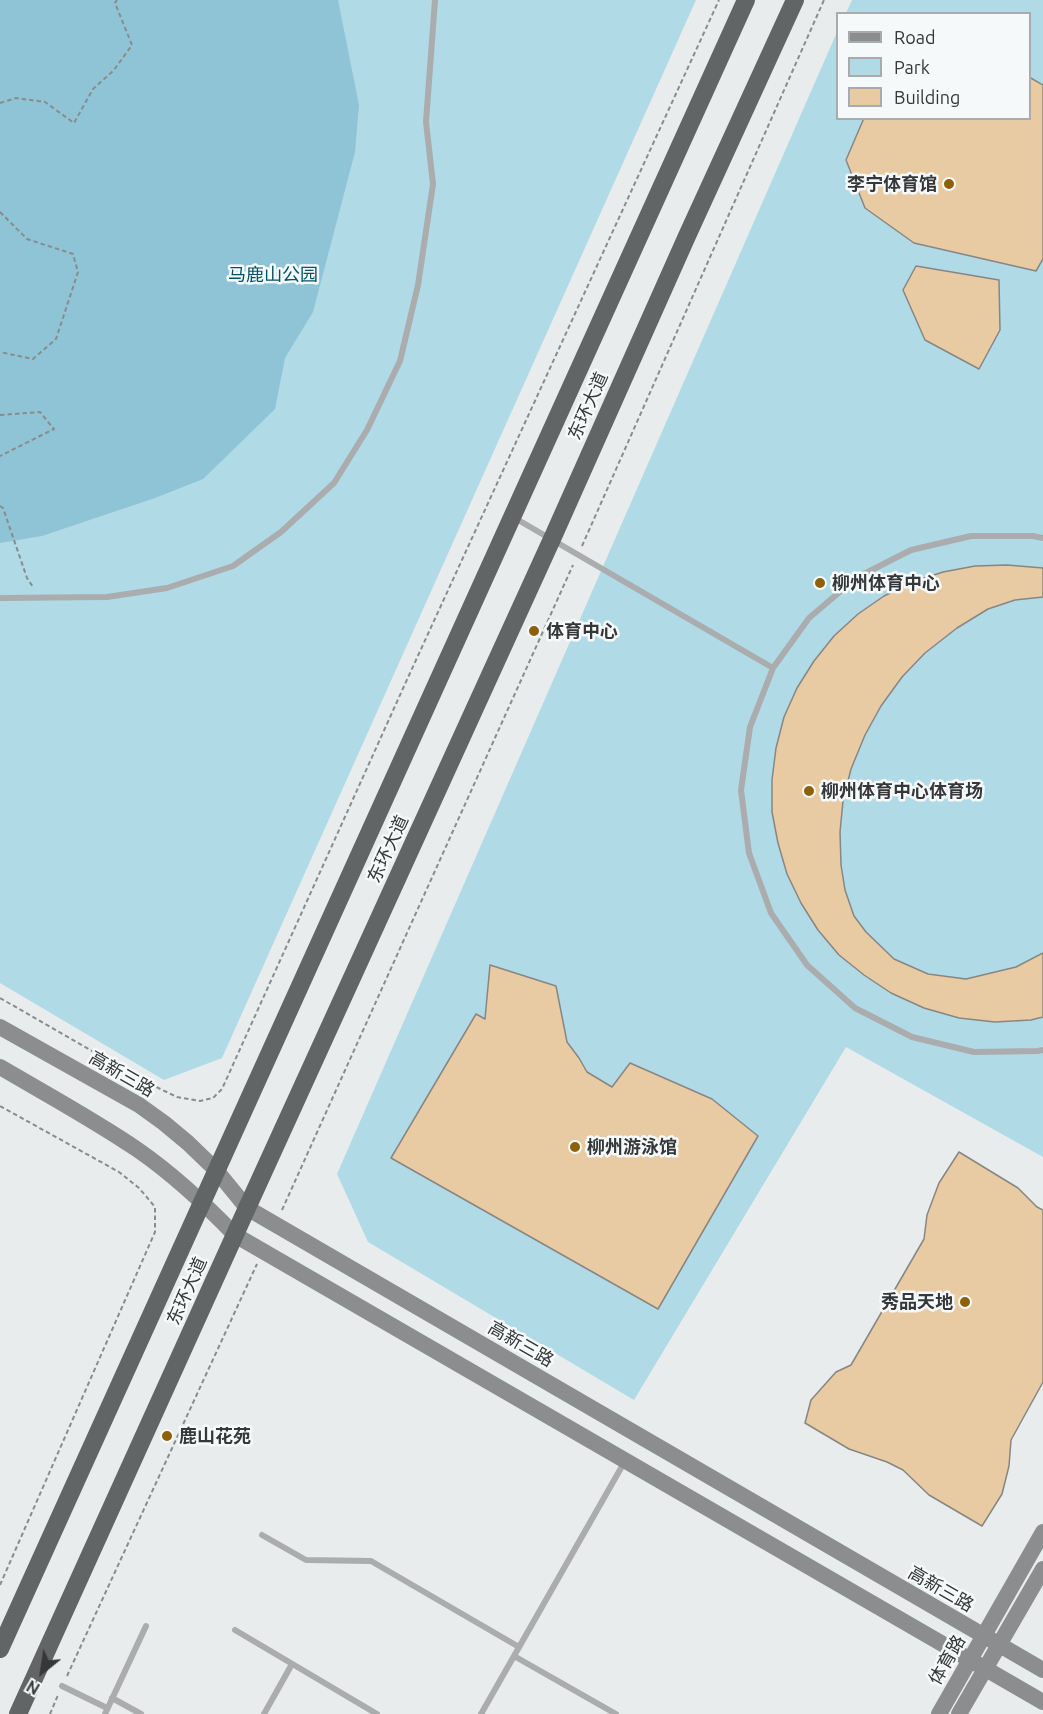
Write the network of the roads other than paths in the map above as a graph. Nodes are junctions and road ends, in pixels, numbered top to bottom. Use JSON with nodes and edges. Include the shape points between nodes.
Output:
{"nodes":[{"id":1,"x":435,"y":0,"type":"edge"},
{"id":2,"x":746,"y":0,"type":"edge"},
{"id":3,"x":795,"y":0,"type":"edge"},
{"id":4,"x":512,"y":517,"type":"junction"},
{"id":5,"x":1043,"y":538,"type":"edge"},
{"id":6,"x":552,"y":539,"type":"junction"},
{"id":7,"x":0,"y":598,"type":"edge"},
{"id":8,"x":773,"y":668,"type":"junction"},
{"id":9,"x":0,"y":1027,"type":"edge"},
{"id":10,"x":1043,"y":1050,"type":"edge"},
{"id":11,"x":0,"y":1067,"type":"edge"},
{"id":12,"x":216,"y":1170,"type":"junction"},
{"id":13,"x":203,"y":1202,"type":"junction"},
{"id":14,"x":247,"y":1208,"type":"junction"},
{"id":15,"x":235,"y":1235,"type":"junction"},
{"id":16,"x":625,"y":1460,"type":"junction"},
{"id":17,"x":1043,"y":1532,"type":"edge"},
{"id":18,"x":262,"y":1536,"type":"dead end"},
{"id":19,"x":1043,"y":1569,"type":"edge"},
{"id":20,"x":146,"y":1626,"type":"dead end"},
{"id":21,"x":235,"y":1630,"type":"dead end"},
{"id":22,"x":983,"y":1636,"type":"junction"},
{"id":23,"x":999,"y":1645,"type":"junction"},
{"id":24,"x":519,"y":1647,"type":"junction"},
{"id":25,"x":0,"y":1649,"type":"edge"},
{"id":26,"x":514,"y":1656,"type":"junction"},
{"id":27,"x":970,"y":1660,"type":"junction"},
{"id":28,"x":292,"y":1664,"type":"junction"},
{"id":29,"x":985,"y":1669,"type":"junction"},
{"id":30,"x":1043,"y":1670,"type":"edge"},
{"id":31,"x":62,"y":1686,"type":"road end"},
{"id":32,"x":112,"y":1698,"type":"junction"},
{"id":33,"x":1043,"y":1702,"type":"edge"},
{"id":34,"x":106,"y":1711,"type":"edge"},
{"id":35,"x":18,"y":1714,"type":"edge"},
{"id":36,"x":141,"y":1714,"type":"edge"},
{"id":37,"x":264,"y":1714,"type":"edge"},
{"id":38,"x":377,"y":1714,"type":"edge"},
{"id":39,"x":481,"y":1714,"type":"edge"},
{"id":40,"x":616,"y":1714,"type":"edge"},
{"id":41,"x":939,"y":1714,"type":"edge"},
{"id":42,"x":959,"y":1714,"type":"edge"}],
"edges":[{"from":1,"to":7,"type":"lane","via":[[426,122],[433,184],[418,285],[400,361],[367,430],[334,483],[281,532],[233,566],[168,588],[107,597]]},
{"from":2,"to":4,"type":"highway","name":"东环大道"},
{"from":3,"to":6,"type":"highway","name":"东环大道"},
{"from":4,"to":6,"type":"lane"},
{"from":4,"to":12,"type":"highway","name":"东环大道"},
{"from":5,"to":8,"type":"lane","via":[[971,536],[911,550],[856,578],[809,618]]},
{"from":6,"to":8,"type":"lane"},
{"from":6,"to":14,"type":"highway","name":"东环大道"},
{"from":8,"to":10,"type":"lane","via":[[750,727],[741,790],[749,853],[771,913],[807,966],[855,1008],[912,1037],[974,1052]]},
{"from":9,"to":12,"type":"main road","name":"高新三路","via":[[139,1105]]},
{"from":11,"to":13,"type":"main road","via":[[138,1150]]},
{"from":12,"to":13,"type":"highway","name":"东环大道"},
{"from":12,"to":14,"type":"main road","name":"高新三路"},
{"from":13,"to":15,"type":"main road"},
{"from":13,"to":25,"type":"highway","name":"东环大道"},
{"from":14,"to":15,"type":"highway","name":"东环大道"},
{"from":14,"to":22,"type":"main road","name":"高新三路"},
{"from":15,"to":16,"type":"main road"},
{"from":15,"to":35,"type":"highway","name":"东环大道"},
{"from":16,"to":24,"type":"lane"},
{"from":16,"to":27,"type":"main road"},
{"from":17,"to":22,"type":"main road","name":"体育路"},
{"from":18,"to":24,"type":"lane","via":[[306,1560],[371,1561]]},
{"from":19,"to":23,"type":"main road","name":"体育路"},
{"from":20,"to":32,"type":"lane"},
{"from":21,"to":28,"type":"lane"},
{"from":22,"to":23,"type":"main road","name":"高新三路"},
{"from":22,"to":27,"type":"main road","name":"体育路"},
{"from":23,"to":29,"type":"main road","name":"体育路"},
{"from":23,"to":30,"type":"main road","name":"高新三路"},
{"from":24,"to":26,"type":"lane"},
{"from":26,"to":39,"type":"lane"},
{"from":26,"to":40,"type":"lane"},
{"from":27,"to":29,"type":"main road"},
{"from":27,"to":41,"type":"main road","name":"体育路"},
{"from":28,"to":37,"type":"lane"},
{"from":28,"to":38,"type":"lane"},
{"from":29,"to":33,"type":"main road"},
{"from":29,"to":42,"type":"main road","name":"体育路"},
{"from":31,"to":34,"type":"lane"},
{"from":32,"to":34,"type":"lane"},
{"from":32,"to":36,"type":"lane"}]}
